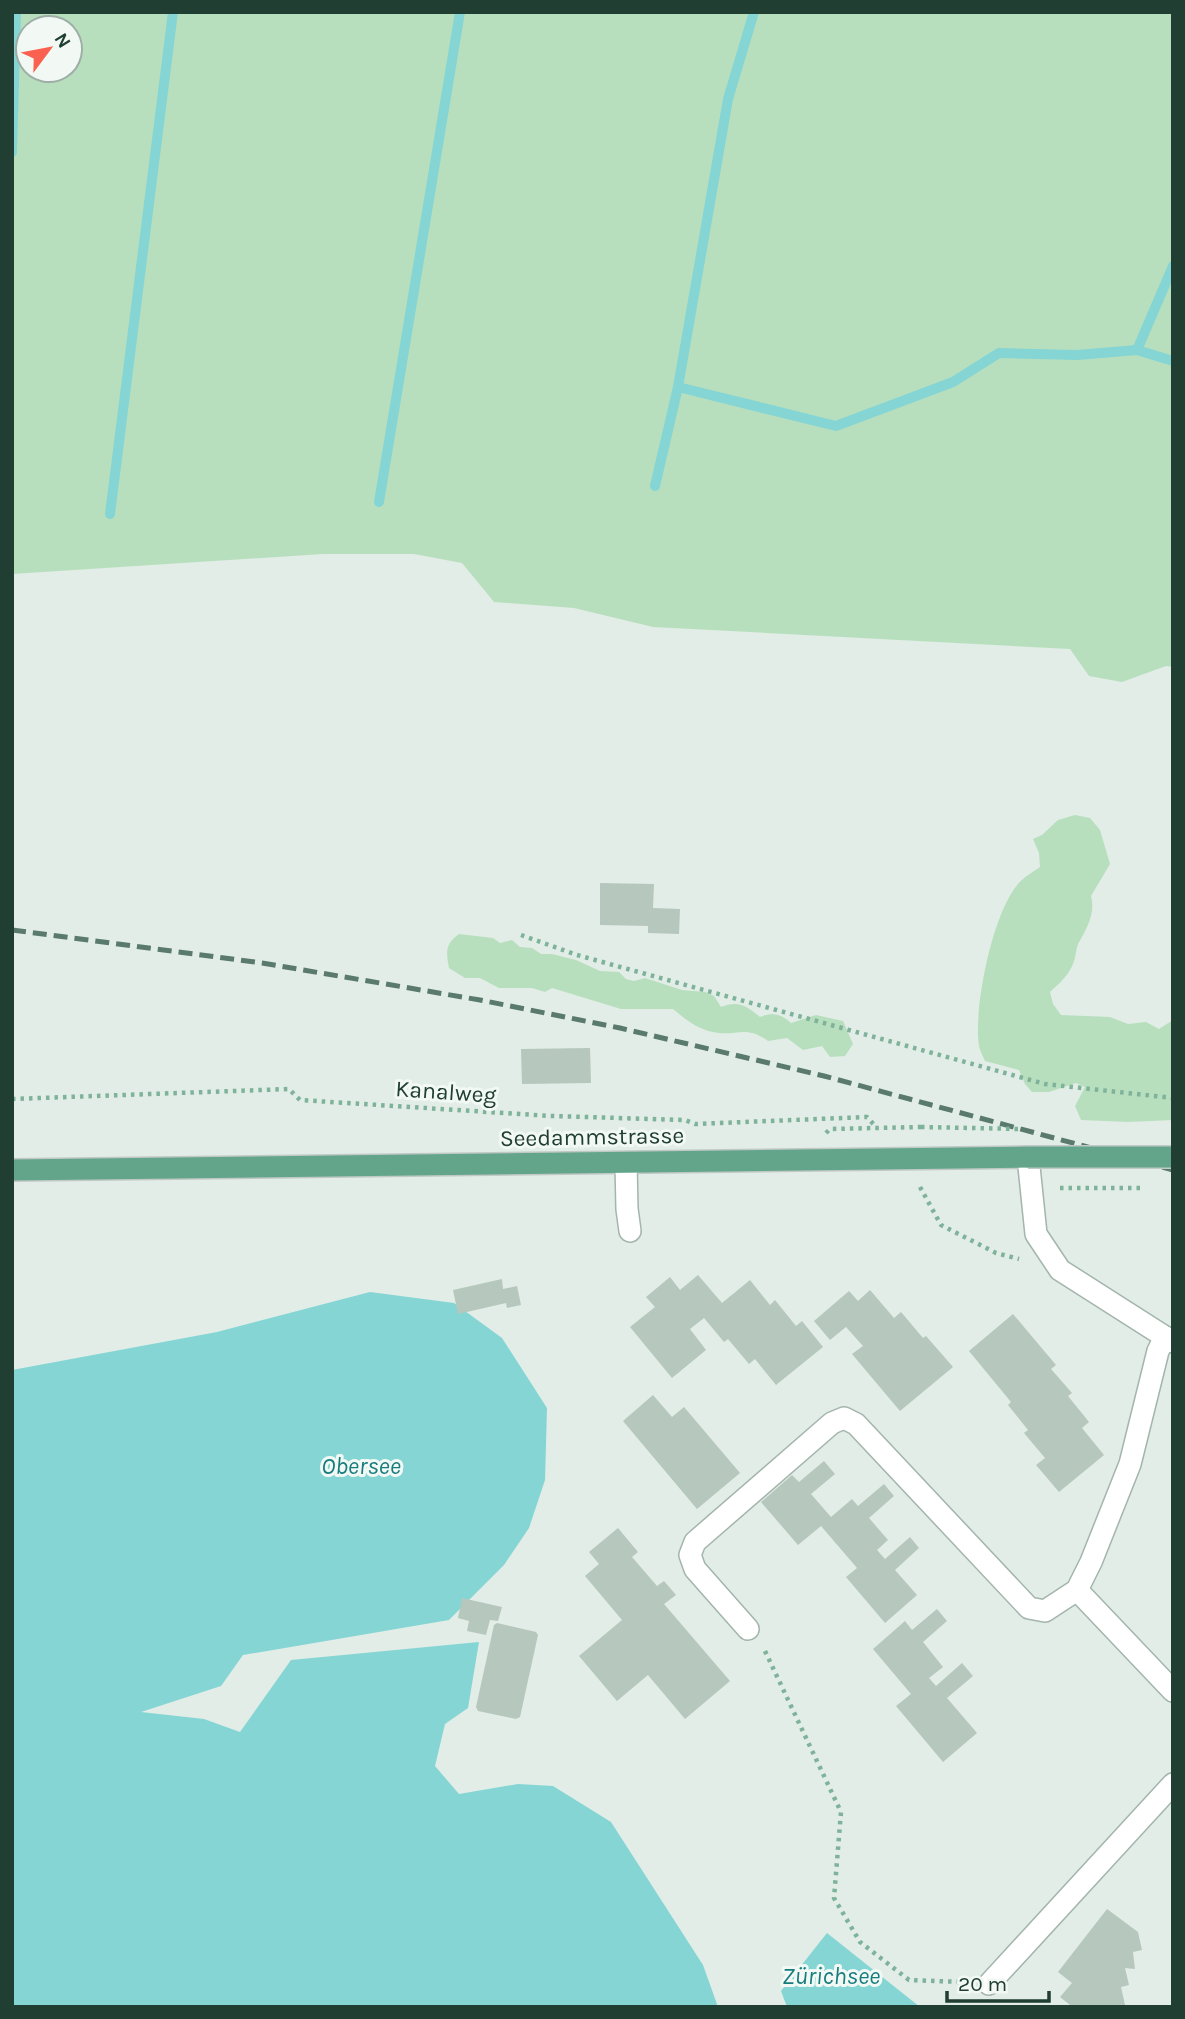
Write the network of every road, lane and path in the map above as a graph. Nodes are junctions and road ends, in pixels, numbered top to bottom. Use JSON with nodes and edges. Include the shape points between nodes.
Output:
{"nodes":[{"id":1,"x":522,"y":935,"type":"dead end"},
{"id":2,"x":1173,"y":1098,"type":"edge"},
{"id":3,"x":12,"y":1099,"type":"edge"},
{"id":4,"x":1020,"y":1129,"type":"dead end"},
{"id":5,"x":1028,"y":1157,"type":"junction"},
{"id":6,"x":1173,"y":1157,"type":"edge"},
{"id":7,"x":626,"y":1163,"type":"junction"},
{"id":8,"x":12,"y":1170,"type":"edge"},
{"id":9,"x":920,"y":1187,"type":"dead end"},
{"id":10,"x":1031,"y":1188,"type":"junction"},
{"id":11,"x":1148,"y":1188,"type":"dead end"},
{"id":12,"x":630,"y":1231,"type":"dead end"},
{"id":13,"x":1060,"y":1270,"type":"junction"},
{"id":14,"x":1169,"y":1340,"type":"edge"},
{"id":15,"x":1077,"y":1590,"type":"junction"},
{"id":16,"x":748,"y":1629,"type":"joint"},
{"id":17,"x":1173,"y":1691,"type":"edge"},
{"id":18,"x":1173,"y":1784,"type":"edge"},
{"id":19,"x":989,"y":1984,"type":"joint"}],
"edges":[{"from":1,"to":2,"type":"path","via":[[577,955],[1045,1084]]},
{"from":3,"to":4,"type":"path","name":"Kanalweg","bridge":true,"via":[[289,1089],[300,1100],[695,1124],[867,1117],[877,1128]]},
{"from":5,"to":6,"type":"main road","name":"Seedammstrasse","bridge":true},
{"from":5,"to":7,"type":"main road","name":"Seedammstrasse"},
{"from":5,"to":10,"type":"street"},
{"from":7,"to":8,"type":"main road","name":"Seedammstrasse"},
{"from":7,"to":12,"type":"street"},
{"from":9,"to":13,"type":"path","via":[[941,1225],[996,1253]]},
{"from":10,"to":11,"type":"path"},
{"from":10,"to":13,"type":"street","via":[[1036,1234]]},
{"from":13,"to":14,"type":"street"},
{"from":14,"to":15,"type":"street","via":[[1158,1351],[1130,1464]]},
{"from":15,"to":16,"type":"street","via":[[1045,1611],[1029,1608],[856,1424],[844,1418],[832,1423],[695,1542],[690,1555],[695,1569]]},
{"from":15,"to":17,"type":"street"},
{"from":16,"to":19,"type":"path","via":[[767,1654],[841,1812],[834,1898],[860,1942],[909,1980]]},
{"from":18,"to":19,"type":"street"}]}
